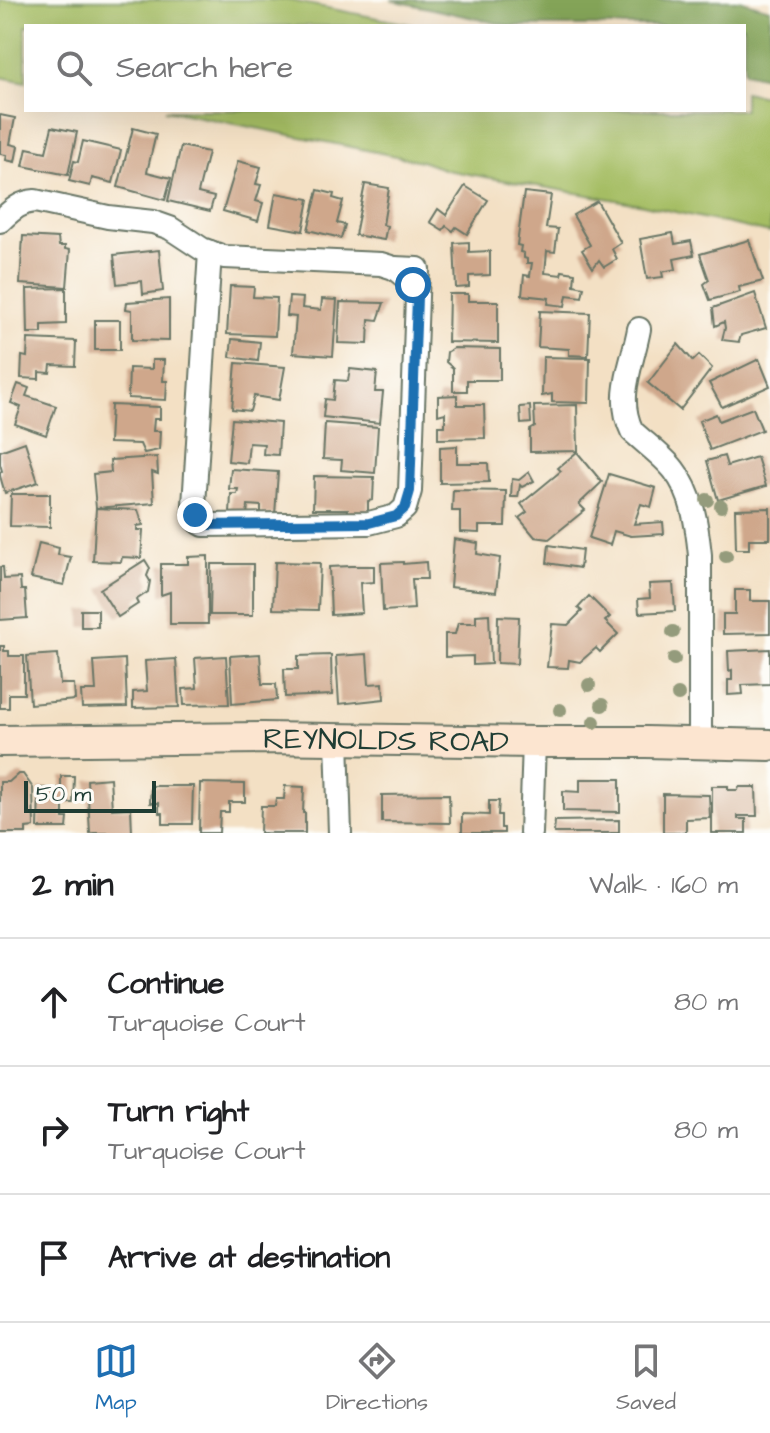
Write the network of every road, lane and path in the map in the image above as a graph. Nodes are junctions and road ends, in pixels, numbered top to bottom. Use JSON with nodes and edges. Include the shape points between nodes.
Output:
{"nodes":[{"id":1,"x":2,"y":213,"type":"edge"},
{"id":2,"x":210,"y":252,"type":"junction"},
{"id":3,"x":394,"y":268,"type":"junction"},
{"id":4,"x":417,"y":297,"type":"junction"},
{"id":5,"x":639,"y":329,"type":"dead end"},
{"id":6,"x":337,"y":739,"type":"junction"},
{"id":7,"x":0,"y":741,"type":"edge"},
{"id":8,"x":534,"y":742,"type":"junction"},
{"id":9,"x":700,"y":743,"type":"junction"},
{"id":10,"x":770,"y":745,"type":"edge"},
{"id":11,"x":340,"y":833,"type":"edge"},
{"id":12,"x":531,"y":833,"type":"edge"}],
"edges":[{"from":1,"to":2,"type":"street","via":[[35,201],[153,222]]},
{"from":2,"to":3,"type":"street"},
{"from":2,"to":4,"type":"street","via":[[194,505],[198,522],[204,525],[369,523],[405,508],[410,491]]},
{"from":3,"to":4,"type":"street","via":[[413,285]]},
{"from":3,"to":4,"type":"street","via":[[418,269]]},
{"from":5,"to":9,"type":"street","via":[[625,387],[628,422],[675,472],[697,526]]},
{"from":6,"to":7,"type":"street","name":"REYNOLDS ROAD"},
{"from":6,"to":8,"type":"street","name":"REYNOLDS ROAD"},
{"from":6,"to":11,"type":"street"},
{"from":8,"to":9,"type":"street","name":"REYNOLDS ROAD"},
{"from":8,"to":12,"type":"street"},
{"from":9,"to":10,"type":"street","name":"REYNOLDS ROAD"}]}
